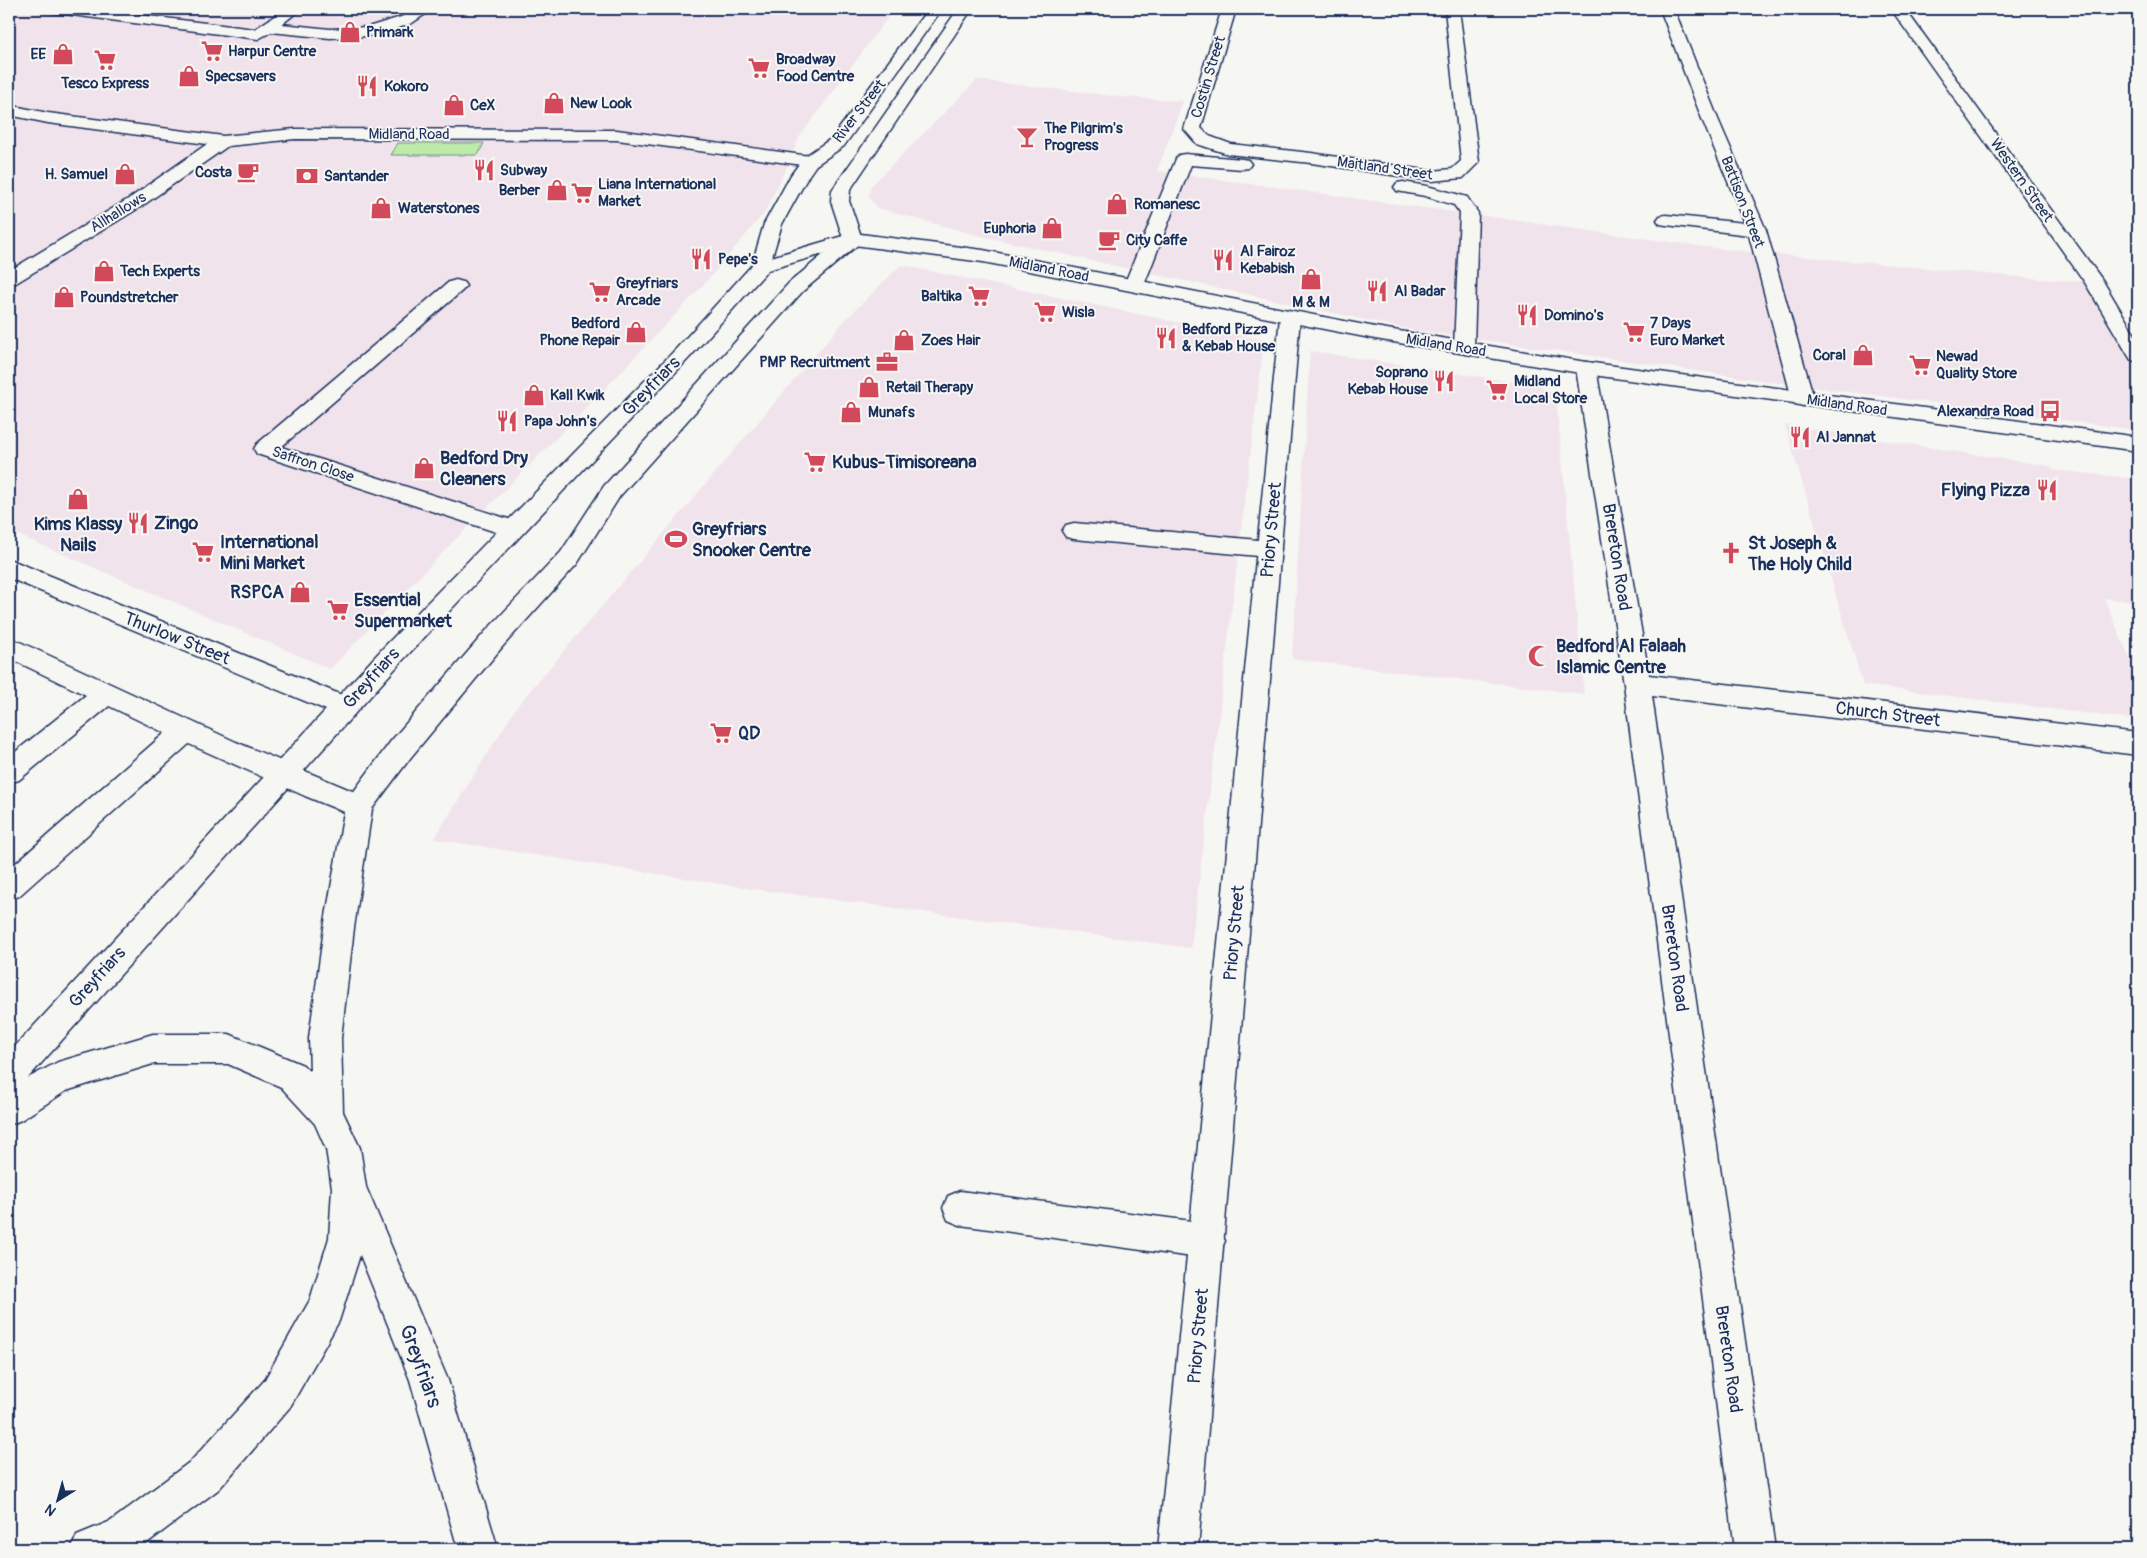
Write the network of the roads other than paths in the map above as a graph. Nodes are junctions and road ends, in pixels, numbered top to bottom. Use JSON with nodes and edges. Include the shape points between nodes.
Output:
{"nodes":[{"id":1,"x":56,"y":9,"type":"edge"},
{"id":2,"x":182,"y":9,"type":"edge"},
{"id":3,"x":294,"y":9,"type":"edge"},
{"id":4,"x":426,"y":9,"type":"edge"},
{"id":5,"x":934,"y":9,"type":"edge"},
{"id":6,"x":965,"y":9,"type":"edge"},
{"id":7,"x":1229,"y":9,"type":"edge"},
{"id":8,"x":1452,"y":9,"type":"edge"},
{"id":9,"x":1667,"y":9,"type":"edge"},
{"id":10,"x":1898,"y":9,"type":"edge"},
{"id":11,"x":162,"y":22,"type":"junction"},
{"id":12,"x":268,"y":26,"type":"junction"},
{"id":13,"x":9,"y":110,"type":"edge"},
{"id":14,"x":1203,"y":140,"type":"joint"},
{"id":15,"x":223,"y":141,"type":"junction"},
{"id":16,"x":810,"y":161,"type":"junction"},
{"id":17,"x":1666,"y":220,"type":"dead end"},
{"id":18,"x":1757,"y":230,"type":"junction"},
{"id":19,"x":853,"y":238,"type":"junction"},
{"id":20,"x":761,"y":266,"type":"junction"},
{"id":21,"x":9,"y":279,"type":"edge"},
{"id":22,"x":1134,"y":285,"type":"junction"},
{"id":23,"x":456,"y":286,"type":"dead end"},
{"id":24,"x":1290,"y":317,"type":"junction"},
{"id":25,"x":1464,"y":347,"type":"junction"},
{"id":26,"x":2138,"y":356,"type":"edge"},
{"id":27,"x":1586,"y":368,"type":"junction"},
{"id":28,"x":1804,"y":400,"type":"junction"},
{"id":29,"x":2138,"y":444,"type":"edge"},
{"id":30,"x":513,"y":529,"type":"junction"},
{"id":31,"x":1074,"y":531,"type":"dead end"},
{"id":32,"x":1269,"y":550,"type":"junction"},
{"id":33,"x":9,"y":568,"type":"edge"},
{"id":34,"x":9,"y":647,"type":"edge"},
{"id":35,"x":1637,"y":684,"type":"junction"},
{"id":36,"x":106,"y":694,"type":"junction"},
{"id":37,"x":345,"y":707,"type":"junction"},
{"id":38,"x":185,"y":732,"type":"junction"},
{"id":39,"x":2138,"y":744,"type":"edge"},
{"id":40,"x":9,"y":772,"type":"edge"},
{"id":41,"x":284,"y":776,"type":"junction"},
{"id":42,"x":360,"y":806,"type":"junction"},
{"id":43,"x":9,"y":887,"type":"edge"},
{"id":44,"x":9,"y":1076,"type":"edge"},
{"id":45,"x":9,"y":1109,"type":"edge"},
{"id":46,"x":326,"y":1113,"type":"junction"},
{"id":47,"x":349,"y":1188,"type":"junction"},
{"id":48,"x":960,"y":1208,"type":"dead end"},
{"id":49,"x":1207,"y":1241,"type":"junction"},
{"id":50,"x":91,"y":1549,"type":"edge"},
{"id":51,"x":478,"y":1549,"type":"edge"},
{"id":52,"x":1178,"y":1549,"type":"edge"},
{"id":53,"x":1755,"y":1549,"type":"edge"}],
"edges":[{"from":1,"to":11,"type":"street"},
{"from":2,"to":11,"type":"street"},
{"from":3,"to":12,"type":"street"},
{"from":4,"to":12,"type":"street","via":[[408,21],[374,31],[338,35]]},
{"from":5,"to":16,"type":"street","name":"River Street","via":[[838,142]]},
{"from":6,"to":19,"type":"street","name":"River Street","via":[[841,190],[840,201]]},
{"from":7,"to":14,"type":"street","name":"Costin Street","via":[[1192,129]]},
{"from":8,"to":14,"type":"street","name":"Maitland Street","via":[[1470,162],[1457,174],[1432,176],[1311,158],[1228,150]]},
{"from":9,"to":18,"type":"street","name":"Battison Street"},
{"from":10,"to":26,"type":"street","name":"Western Street","via":[[2093,281]]},
{"from":11,"to":12,"type":"street","via":[[258,34]]},
{"from":13,"to":15,"type":"street","name":"Midland Road"},
{"from":15,"to":16,"type":"street","name":"Midland Road","via":[[295,134],[617,135]]},
{"from":15,"to":21,"type":"street","name":"Allhallows","via":[[136,202]]},
{"from":16,"to":20,"type":"street","name":"River Street","via":[[773,224]]},
{"from":17,"to":18,"type":"street"},
{"from":18,"to":28,"type":"street","name":"Battison Street"},
{"from":19,"to":20,"type":"street","name":"Midland Road"},
{"from":19,"to":22,"type":"street","name":"Midland Road","via":[[983,256]]},
{"from":19,"to":42,"type":"street","via":[[796,287],[612,491],[570,558],[494,639],[401,749]]},
{"from":20,"to":30,"type":"street","name":"Greyfriars","via":[[683,353]]},
{"from":22,"to":24,"type":"street","name":"Midland Road"},
{"from":22,"to":25,"type":"street","name":"Maitland Street","via":[[1185,159],[1271,167],[1427,191],[1460,201],[1469,213]]},
{"from":23,"to":30,"type":"street","name":"Saffron Close","via":[[266,449]]},
{"from":24,"to":25,"type":"street","name":"Midland Road"},
{"from":24,"to":32,"type":"street","name":"Priory Street"},
{"from":25,"to":27,"type":"street","name":"Midland Road"},
{"from":27,"to":28,"type":"street","name":"Midland Road"},
{"from":27,"to":35,"type":"street","name":"Brereton Road"},
{"from":28,"to":29,"type":"street","name":"Midland Road"},
{"from":30,"to":37,"type":"street","name":"Greyfriars"},
{"from":31,"to":32,"type":"street"},
{"from":32,"to":49,"type":"street","name":"Priory Street"},
{"from":33,"to":37,"type":"street","name":"Thurlow Street"},
{"from":34,"to":36,"type":"street"},
{"from":35,"to":39,"type":"street","name":"Church Street"},
{"from":35,"to":53,"type":"street","name":"Brereton Road"},
{"from":36,"to":38,"type":"street"},
{"from":36,"to":40,"type":"street"},
{"from":37,"to":41,"type":"street","name":"Greyfriars"},
{"from":38,"to":41,"type":"street"},
{"from":38,"to":43,"type":"street"},
{"from":41,"to":42,"type":"street"},
{"from":41,"to":44,"type":"street","name":"Greyfriars"},
{"from":42,"to":46,"type":"street","via":[[339,928],[325,1038]]},
{"from":45,"to":46,"type":"street","via":[[58,1078],[153,1049],[229,1049],[292,1076]]},
{"from":46,"to":47,"type":"street","via":[[343,1148]]},
{"from":47,"to":50,"type":"street","via":[[347,1238],[326,1308],[277,1394],[205,1475],[124,1536]]},
{"from":47,"to":51,"type":"street","name":"Greyfriars","via":[[429,1380]]},
{"from":48,"to":49,"type":"street"},
{"from":49,"to":52,"type":"street","name":"Priory Street"}]}
